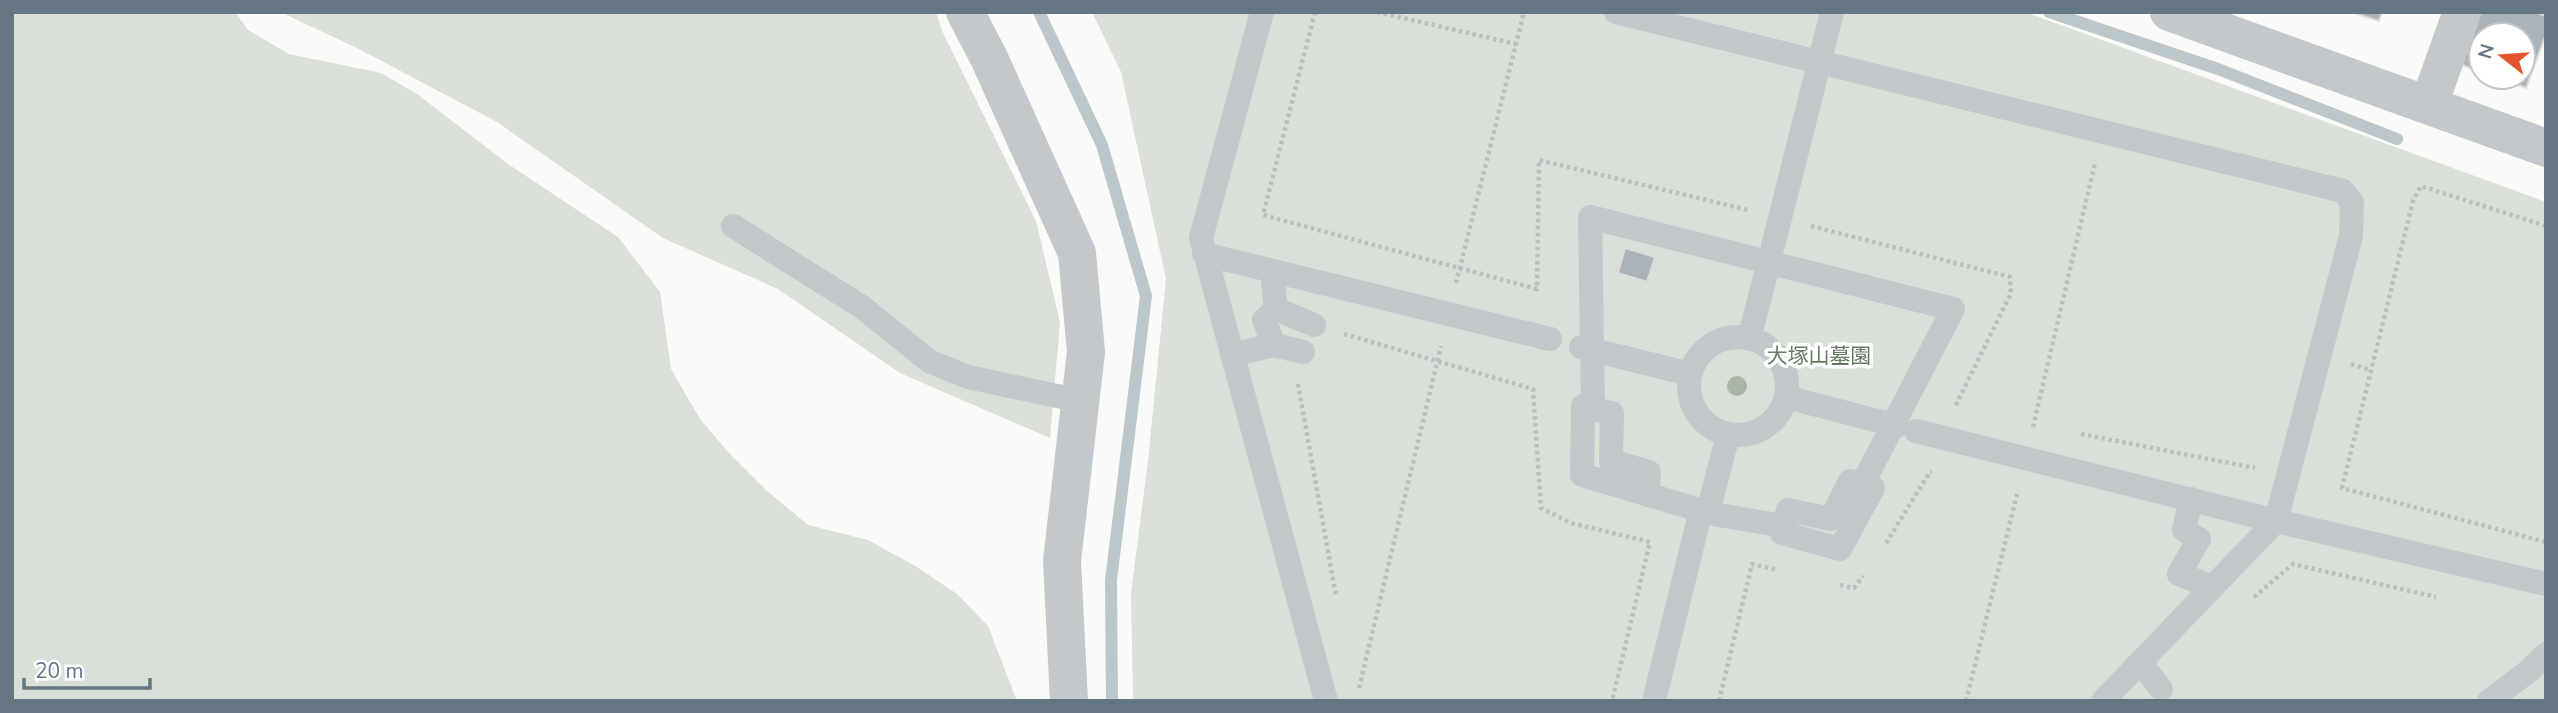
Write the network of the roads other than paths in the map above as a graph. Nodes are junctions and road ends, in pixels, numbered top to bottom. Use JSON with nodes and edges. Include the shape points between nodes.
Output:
{"nodes":[{"id":1,"x":965,"y":12,"type":"edge"},
{"id":2,"x":1262,"y":12,"type":"edge"},
{"id":3,"x":1616,"y":12,"type":"edge"},
{"id":4,"x":1832,"y":12,"type":"edge"},
{"id":5,"x":2462,"y":12,"type":"edge"},
{"id":6,"x":2186,"y":15,"type":"edge"},
{"id":7,"x":1819,"y":62,"type":"junction"},
{"id":8,"x":2429,"y":104,"type":"junction"},
{"id":9,"x":2546,"y":148,"type":"edge"},
{"id":10,"x":733,"y":226,"type":"dead end"},
{"id":11,"x":1205,"y":254,"type":"junction"},
{"id":12,"x":1771,"y":256,"type":"junction"},
{"id":13,"x":1272,"y":271,"type":"junction"},
{"id":14,"x":1276,"y":309,"type":"junction"},
{"id":15,"x":1314,"y":325,"type":"road end"},
{"id":16,"x":1550,"y":339,"type":"dead end"},
{"id":17,"x":1749,"y":339,"type":"junction"},
{"id":18,"x":1274,"y":345,"type":"junction"},
{"id":19,"x":1587,"y":348,"type":"junction"},
{"id":20,"x":1303,"y":352,"type":"road end"},
{"id":21,"x":1232,"y":355,"type":"junction"},
{"id":22,"x":1690,"y":374,"type":"junction"},
{"id":23,"x":1786,"y":397,"type":"junction"},
{"id":24,"x":1081,"y":401,"type":"junction"},
{"id":25,"x":1902,"y":427,"type":"junction"},
{"id":26,"x":1728,"y":435,"type":"junction"},
{"id":27,"x":2192,"y":499,"type":"junction"},
{"id":28,"x":1707,"y":512,"type":"junction"},
{"id":29,"x":2276,"y":521,"type":"junction"},
{"id":30,"x":2546,"y":584,"type":"edge"},
{"id":31,"x":2212,"y":587,"type":"junction"},
{"id":32,"x":2546,"y":654,"type":"edge"},
{"id":33,"x":2140,"y":662,"type":"junction"},
{"id":34,"x":2161,"y":689,"type":"dead end"},
{"id":35,"x":1661,"y":698,"type":"edge"},
{"id":36,"x":1069,"y":701,"type":"edge"},
{"id":37,"x":1326,"y":701,"type":"edge"},
{"id":38,"x":2103,"y":701,"type":"edge"},
{"id":39,"x":2489,"y":701,"type":"edge"}],
"edges":[{"from":1,"to":24,"type":"street","via":[[1077,253],[1086,352]]},
{"from":2,"to":11,"type":"lane","via":[[1201,238]]},
{"from":3,"to":7,"type":"lane"},
{"from":4,"to":7,"type":"lane"},
{"from":5,"to":8,"type":"street"},
{"from":6,"to":8,"type":"street"},
{"from":7,"to":12,"type":"lane"},
{"from":7,"to":29,"type":"lane","via":[[2343,191],[2352,203],[2351,236]]},
{"from":8,"to":9,"type":"street"},
{"from":10,"to":24,"type":"lane","via":[[862,306],[929,361],[968,377]]},
{"from":11,"to":13,"type":"lane"},
{"from":11,"to":21,"type":"lane"},
{"from":12,"to":17,"type":"lane"},
{"from":12,"to":19,"type":"lane","via":[[1590,217]]},
{"from":12,"to":25,"type":"lane","via":[[1953,309]]},
{"from":13,"to":14,"type":"lane"},
{"from":13,"to":16,"type":"lane"},
{"from":14,"to":15,"type":"lane"},
{"from":14,"to":18,"type":"lane","via":[[1264,320]]},
{"from":17,"to":22,"type":"lane","via":[[1723,339],[1706,348]]},
{"from":17,"to":23,"type":"lane","via":[[1776,354],[1786,374]]},
{"from":18,"to":20,"type":"lane"},
{"from":18,"to":21,"type":"lane"},
{"from":19,"to":22,"type":"lane"},
{"from":19,"to":28,"type":"lane","via":[[1593,409],[1583,406],[1582,475]]},
{"from":21,"to":37,"type":"lane"},
{"from":22,"to":26,"type":"lane","via":[[1690,402],[1703,423]]},
{"from":23,"to":25,"type":"lane"},
{"from":23,"to":26,"type":"lane","via":[[1777,417],[1761,430],[1740,437]]},
{"from":24,"to":36,"type":"street","via":[[1062,561]]},
{"from":25,"to":27,"type":"lane"},
{"from":25,"to":28,"type":"lane","via":[[1862,485],[1873,488],[1840,549],[1782,533],[1784,526]]},
{"from":26,"to":28,"type":"lane"},
{"from":27,"to":29,"type":"lane"},
{"from":27,"to":31,"type":"lane","via":[[2179,530],[2199,539],[2179,574]]},
{"from":28,"to":35,"type":"lane"},
{"from":29,"to":30,"type":"lane"},
{"from":29,"to":31,"type":"lane"},
{"from":31,"to":33,"type":"lane"},
{"from":32,"to":39,"type":"lane"},
{"from":33,"to":34,"type":"lane"},
{"from":33,"to":38,"type":"lane"}]}
